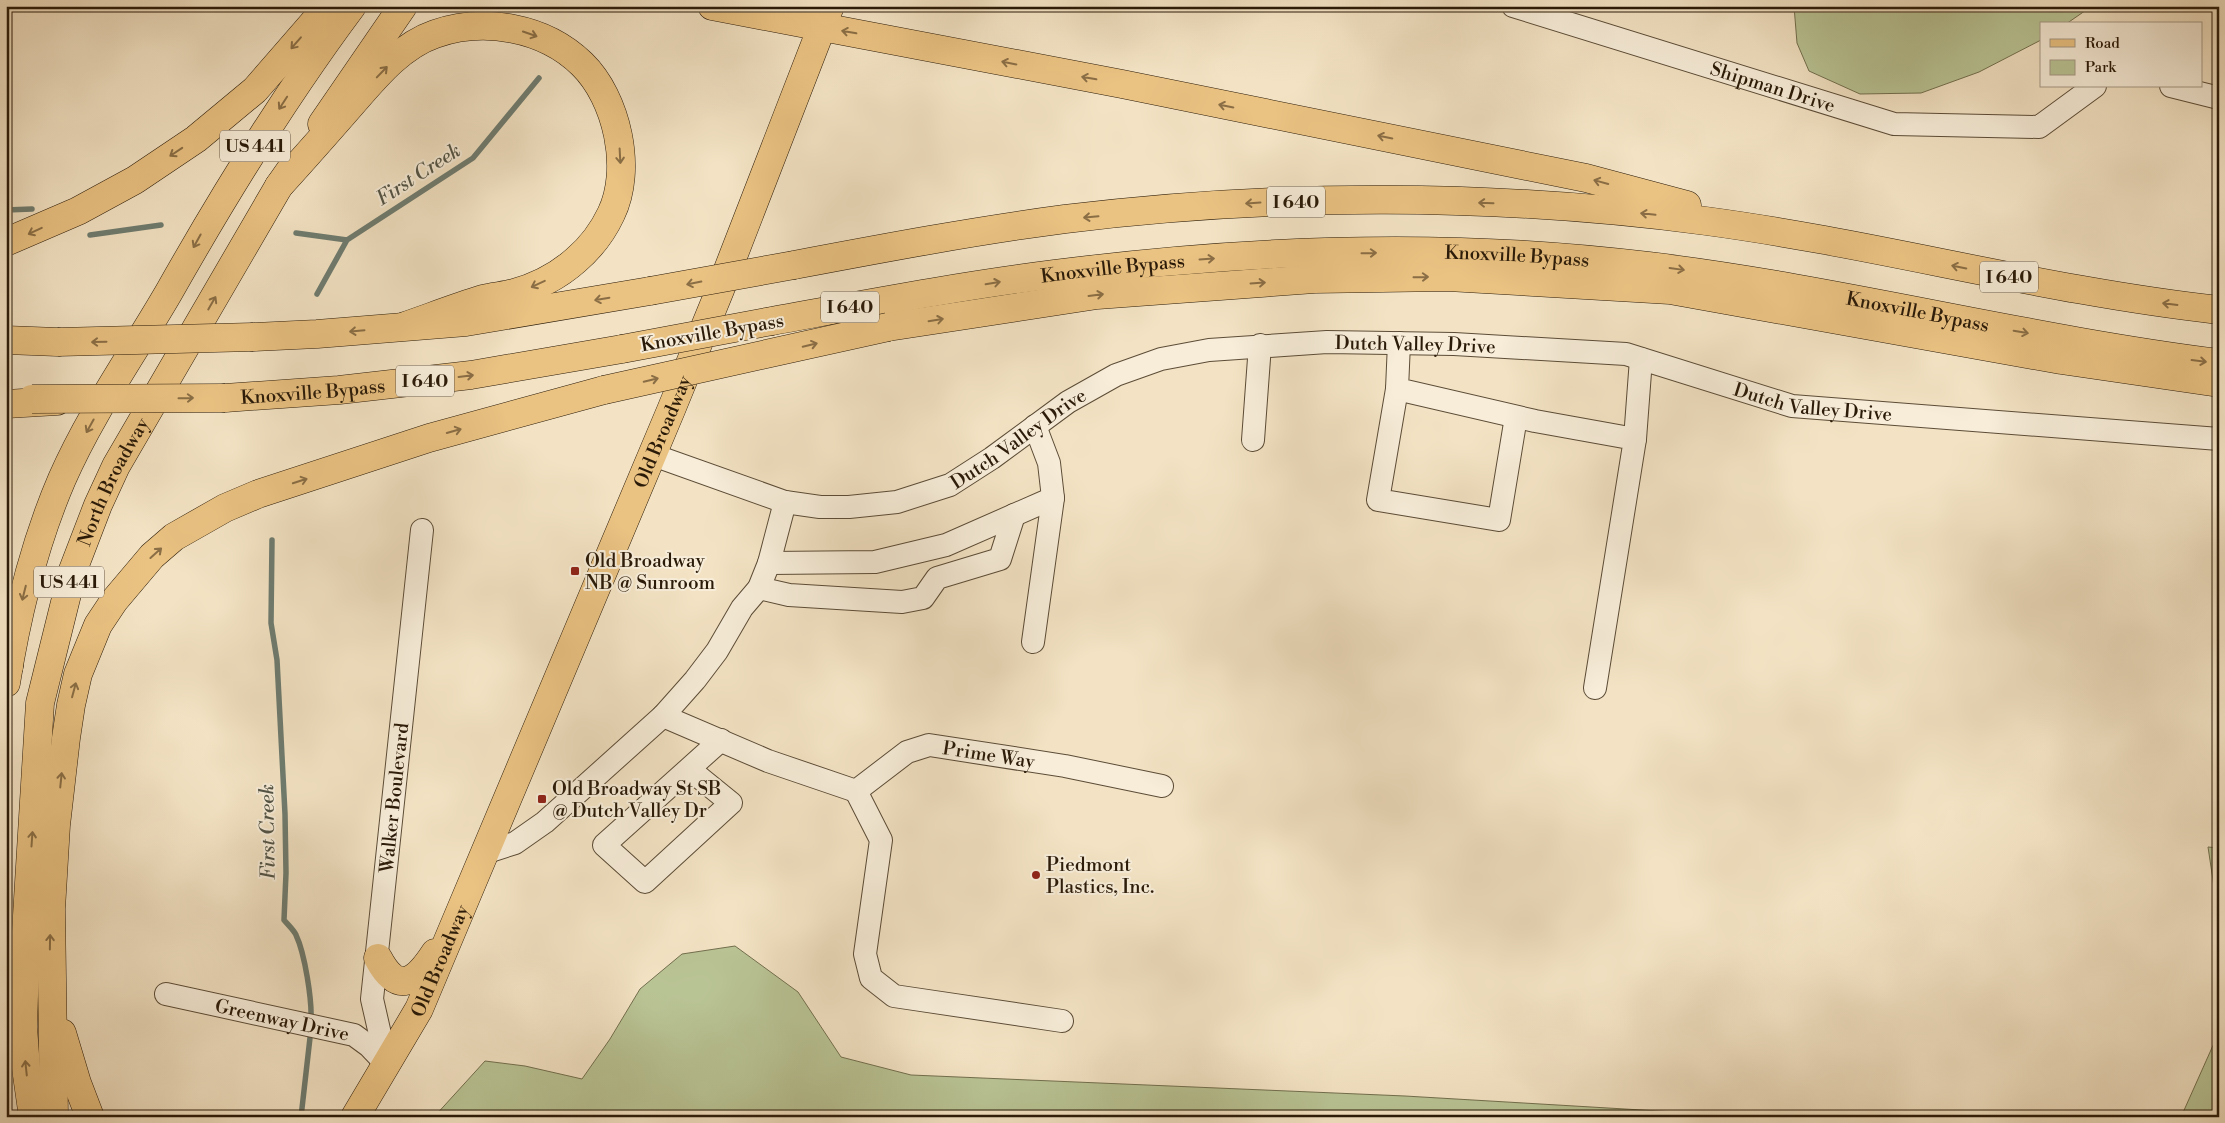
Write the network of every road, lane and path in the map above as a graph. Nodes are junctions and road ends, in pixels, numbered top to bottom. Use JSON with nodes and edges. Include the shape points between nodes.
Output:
{"nodes":[{"id":1,"x":328,"y":6,"type":"edge"},
{"id":2,"x":352,"y":6,"type":"edge"},
{"id":3,"x":403,"y":6,"type":"edge"},
{"id":4,"x":712,"y":6,"type":"edge"},
{"id":5,"x":1513,"y":6,"type":"edge"},
{"id":6,"x":826,"y":17,"type":"edge"},
{"id":7,"x":2092,"y":88,"type":"edge"},
{"id":8,"x":2179,"y":88,"type":"edge"},
{"id":9,"x":2219,"y":98,"type":"edge"},
{"id":10,"x":279,"y":186,"type":"junction"},
{"id":11,"x":1800,"y":236,"type":"junction"},
{"id":12,"x":6,"y":242,"type":"edge"},
{"id":13,"x":2219,"y":310,"type":"edge"},
{"id":14,"x":405,"y":326,"type":"junction"},
{"id":15,"x":6,"y":340,"type":"edge"},
{"id":16,"x":1399,"y":343,"type":"junction"},
{"id":17,"x":1260,"y":345,"type":"junction"},
{"id":18,"x":1640,"y":359,"type":"junction"},
{"id":19,"x":2219,"y":363,"type":"edge"},
{"id":20,"x":2219,"y":383,"type":"edge"},
{"id":21,"x":1397,"y":389,"type":"junction"},
{"id":22,"x":15,"y":400,"type":"edge"},
{"id":23,"x":1516,"y":417,"type":"junction"},
{"id":24,"x":1035,"y":426,"type":"junction"},
{"id":25,"x":1635,"y":439,"type":"junction"},
{"id":26,"x":2219,"y":439,"type":"edge"},
{"id":27,"x":1253,"y":440,"type":"dead end"},
{"id":28,"x":652,"y":455,"type":"junction"},
{"id":29,"x":1053,"y":498,"type":"junction"},
{"id":30,"x":785,"y":502,"type":"junction"},
{"id":31,"x":1014,"y":515,"type":"junction"},
{"id":32,"x":422,"y":530,"type":"dead end"},
{"id":33,"x":769,"y":562,"type":"junction"},
{"id":34,"x":759,"y":588,"type":"junction"},
{"id":35,"x":1033,"y":642,"type":"dead end"},
{"id":36,"x":53,"y":648,"type":"junction"},
{"id":37,"x":8,"y":666,"type":"edge"},
{"id":38,"x":1595,"y":688,"type":"dead end"},
{"id":39,"x":663,"y":716,"type":"junction"},
{"id":40,"x":721,"y":740,"type":"junction"},
{"id":41,"x":689,"y":769,"type":"junction"},
{"id":42,"x":1162,"y":786,"type":"dead end"},
{"id":43,"x":856,"y":791,"type":"junction"},
{"id":44,"x":484,"y":853,"type":"junction"},
{"id":45,"x":456,"y":920,"type":"junction"},
{"id":46,"x":378,"y":958,"type":"junction"},
{"id":47,"x":52,"y":990,"type":"junction"},
{"id":48,"x":166,"y":994,"type":"dead end"},
{"id":49,"x":1062,"y":1021,"type":"dead end"},
{"id":50,"x":387,"y":1065,"type":"junction"},
{"id":51,"x":33,"y":1117,"type":"edge"},
{"id":52,"x":54,"y":1117,"type":"edge"},
{"id":53,"x":90,"y":1117,"type":"edge"},
{"id":54,"x":355,"y":1117,"type":"edge"}],
"edges":[{"from":1,"to":12,"type":"main road","one_way":true,"via":[[255,90],[196,139],[135,180],[78,211]]},
{"from":2,"to":37,"type":"main road","number":"US 441","one_way":true,"via":[[241,168],[79,445],[62,479],[25,589]]},
{"from":3,"to":10,"type":"main road","name":"North Broadway","number":"US 441"},
{"from":4,"to":6,"type":"main road"},
{"from":5,"to":7,"type":"street","name":"Shipman Drive","via":[[1894,124],[2039,127]]},
{"from":11,"to":6,"type":"main road","one_way":true,"via":[[1586,178],[1122,84]]},
{"from":6,"to":28,"type":"main road","name":"Old Broadway"},
{"from":8,"to":9,"type":"street"},
{"from":10,"to":14,"type":"main road","one_way":true,"via":[[384,68],[434,34],[472,26],[515,29],[560,48],[581,64],[611,106],[618,136],[619,188],[612,212],[601,230],[576,260],[537,285]]},
{"from":36,"to":10,"type":"main road","name":"North Broadway","number":"US 441","one_way":true,"via":[[73,570],[116,466]]},
{"from":13,"to":11,"type":"main road","number":"I 640","one_way":true,"via":[[2032,282]]},
{"from":11,"to":14,"type":"main road","number":"I 640","one_way":true,"bridge":true,"via":[[1699,220],[1541,205],[1268,202],[1066,219],[957,235],[466,322]]},
{"from":14,"to":15,"type":"main road","number":"I 640","one_way":true,"bridge":true,"via":[[253,337],[58,342]]},
{"from":16,"to":17,"type":"street","name":"Dutch Valley Drive"},
{"from":16,"to":18,"type":"street","name":"Dutch Valley Drive","via":[[1626,354]]},
{"from":16,"to":21,"type":"street"},
{"from":17,"to":24,"type":"street","name":"Dutch Valley Drive","via":[[1160,359],[1116,375],[1068,402]]},
{"from":17,"to":27,"type":"street"},
{"from":18,"to":25,"type":"street"},
{"from":18,"to":26,"type":"street","name":"Dutch Valley Drive","via":[[1792,406]]},
{"from":22,"to":19,"type":"main road","name":"Knoxville Bypass","number":"I 640","one_way":true,"bridge":true,"via":[[225,398],[339,390],[470,375],[928,293],[1054,274],[1265,255],[1467,253],[1644,265],[1824,292],[2061,339]]},
{"from":47,"to":20,"type":"main road","one_way":true,"bridge":true,"via":[[51,909],[55,844],[70,704],[98,625],[147,561],[200,520],[258,494],[429,438],[604,390],[888,327],[1097,295],[1314,279],[1448,277],[1670,290],[2061,360]]},
{"from":21,"to":23,"type":"street"},
{"from":21,"to":23,"type":"street","via":[[1378,500],[1499,520]]},
{"from":23,"to":25,"type":"street"},
{"from":24,"to":29,"type":"street","via":[[1049,463]]},
{"from":24,"to":30,"type":"street","name":"Dutch Valley Drive","via":[[950,485],[897,502],[820,507]]},
{"from":25,"to":38,"type":"street"},
{"from":28,"to":30,"type":"street","name":"Dutch Valley Drive"},
{"from":28,"to":44,"type":"main road","name":"Old Broadway"},
{"from":29,"to":31,"type":"street"},
{"from":29,"to":35,"type":"street"},
{"from":30,"to":33,"type":"street"},
{"from":31,"to":33,"type":"street","via":[[946,545],[875,562]]},
{"from":31,"to":34,"type":"street","via":[[1000,559],[937,578],[923,598],[902,602],[799,596]]},
{"from":32,"to":46,"type":"street","name":"Walker Boulevard"},
{"from":33,"to":34,"type":"street"},
{"from":34,"to":39,"type":"street","via":[[742,608],[717,651]]},
{"from":36,"to":37,"type":"main road"},
{"from":51,"to":36,"type":"main road","name":"North Broadway","number":"US 441","one_way":true,"via":[[23,1027],[26,932],[40,704]]},
{"from":39,"to":40,"type":"street"},
{"from":39,"to":44,"type":"street","via":[[544,822],[515,843]]},
{"from":40,"to":41,"type":"street"},
{"from":40,"to":43,"type":"street","via":[[768,761]]},
{"from":41,"to":41,"type":"street","via":[[604,845],[645,882],[731,803]]},
{"from":42,"to":43,"type":"street","name":"Prime Way","via":[[1064,766],[929,745],[907,752]]},
{"from":43,"to":49,"type":"street","via":[[881,840],[865,954],[871,978],[894,996]]},
{"from":44,"to":45,"type":"main road","name":"Old Broadway"},
{"from":45,"to":46,"type":"main road","via":[[413,980],[390,976]]},
{"from":45,"to":50,"type":"main road","name":"Old Broadway","via":[[419,1009]]},
{"from":46,"to":50,"type":"street","name":"Walker Boulevard","via":[[372,998]]},
{"from":47,"to":52,"type":"main road"},
{"from":47,"to":53,"type":"main road","via":[[66,1048]]},
{"from":48,"to":50,"type":"street","name":"Greenway Drive","via":[[354,1035]]},
{"from":50,"to":54,"type":"main road","name":"Old Broadway"}]}
